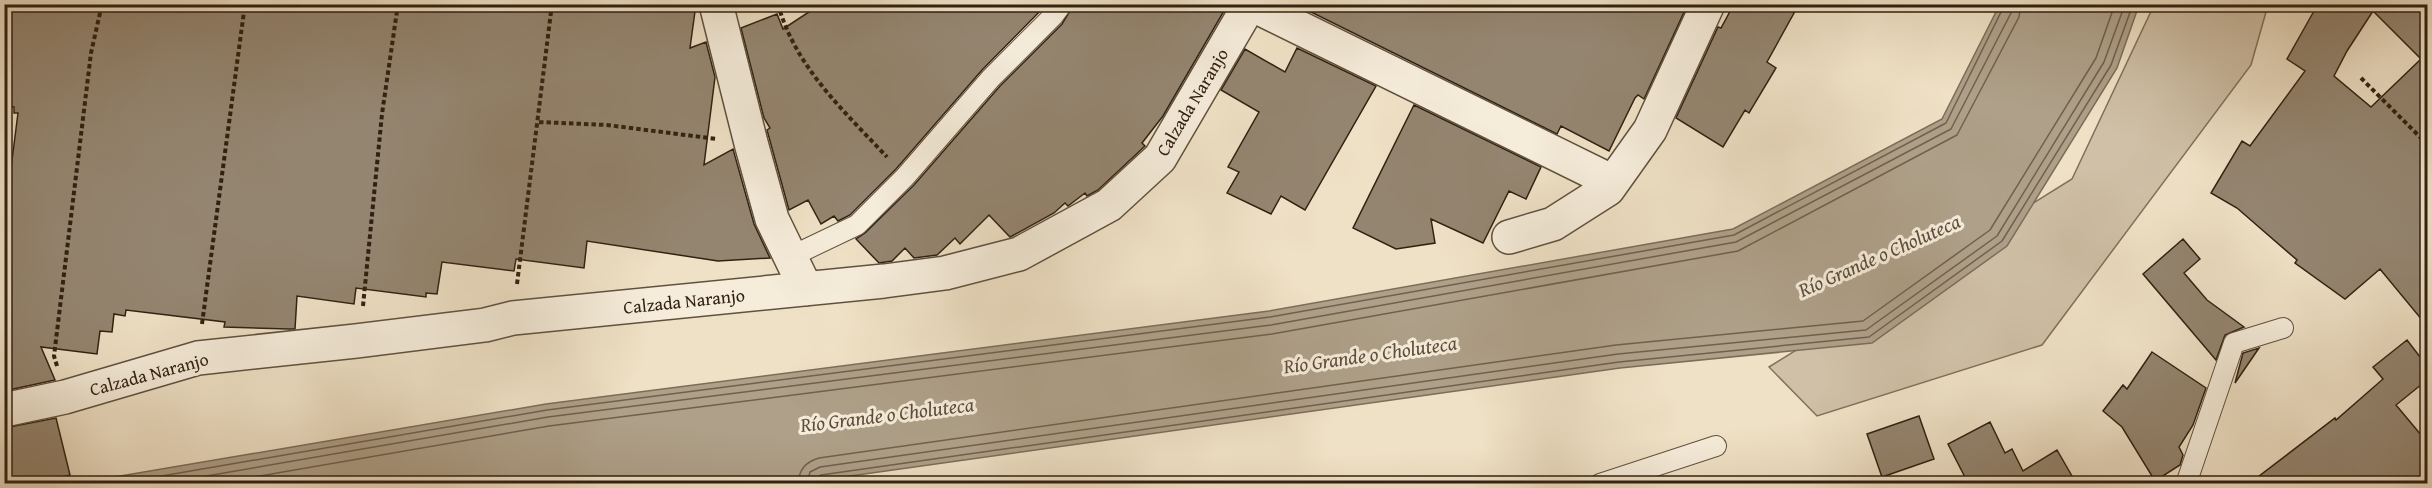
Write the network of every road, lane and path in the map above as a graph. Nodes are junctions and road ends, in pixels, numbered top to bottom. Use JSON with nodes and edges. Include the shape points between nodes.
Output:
{"nodes":[{"id":1,"x":102,"y":4,"type":"edge"},
{"id":2,"x":245,"y":4,"type":"edge"},
{"id":3,"x":398,"y":4,"type":"edge"},
{"id":4,"x":552,"y":4,"type":"edge"},
{"id":5,"x":716,"y":4,"type":"edge"},
{"id":6,"x":778,"y":4,"type":"edge"},
{"id":7,"x":1062,"y":4,"type":"edge"},
{"id":8,"x":1251,"y":4,"type":"edge"},
{"id":9,"x":1708,"y":5,"type":"edge"},
{"id":10,"x":2361,"y":78,"type":"dead end"},
{"id":11,"x":539,"y":122,"type":"junction"},
{"id":12,"x":751,"y":144,"type":"junction"},
{"id":13,"x":2427,"y":145,"type":"edge"},
{"id":14,"x":905,"y":177,"type":"junction"},
{"id":15,"x":1613,"y":182,"type":"junction"},
{"id":16,"x":1509,"y":237,"type":"dead end"},
{"id":17,"x":790,"y":257,"type":"junction"},
{"id":18,"x":806,"y":289,"type":"junction"},
{"id":19,"x":513,"y":318,"type":"junction"},
{"id":20,"x":2283,"y":328,"type":"dead end"},
{"id":21,"x":356,"y":341,"type":"junction"},
{"id":22,"x":198,"y":358,"type":"junction"},
{"id":23,"x":65,"y":397,"type":"junction"},
{"id":24,"x":4,"y":410,"type":"edge"},
{"id":25,"x":1716,"y":446,"type":"dead end"},
{"id":26,"x":1600,"y":483,"type":"edge"},
{"id":27,"x":2186,"y":483,"type":"edge"}],
"edges":[{"from":1,"to":23,"type":"path","via":[[91,53],[54,356]]},
{"from":2,"to":22,"type":"path"},
{"from":3,"to":21,"type":"path","via":[[382,114],[361,327]]},
{"from":4,"to":11,"type":"path"},
{"from":5,"to":12,"type":"street"},
{"from":6,"to":14,"type":"path","via":[[784,26],[820,86]]},
{"from":7,"to":14,"type":"lane"},
{"from":8,"to":15,"type":"street"},
{"from":8,"to":18,"type":"street","name":"Calzada Naranjo","via":[[1160,158],[1109,205],[1019,254],[945,273]]},
{"from":9,"to":15,"type":"street","via":[[1650,130]]},
{"from":10,"to":13,"type":"path"},
{"from":11,"to":12,"type":"path","via":[[608,125]]},
{"from":11,"to":19,"type":"path"},
{"from":12,"to":17,"type":"street","via":[[772,219]]},
{"from":14,"to":17,"type":"lane","via":[[857,225]]},
{"from":15,"to":16,"type":"street","via":[[1553,224]]},
{"from":17,"to":18,"type":"street"},
{"from":18,"to":19,"type":"street","name":"Calzada Naranjo"},
{"from":19,"to":21,"type":"street","name":"Calzada Naranjo"},
{"from":20,"to":27,"type":"lane","via":[[2234,343]]},
{"from":21,"to":22,"type":"street","name":"Calzada Naranjo"},
{"from":22,"to":23,"type":"street","name":"Calzada Naranjo"},
{"from":23,"to":24,"type":"street","name":"Calzada Naranjo"},
{"from":25,"to":26,"type":"lane"}]}
